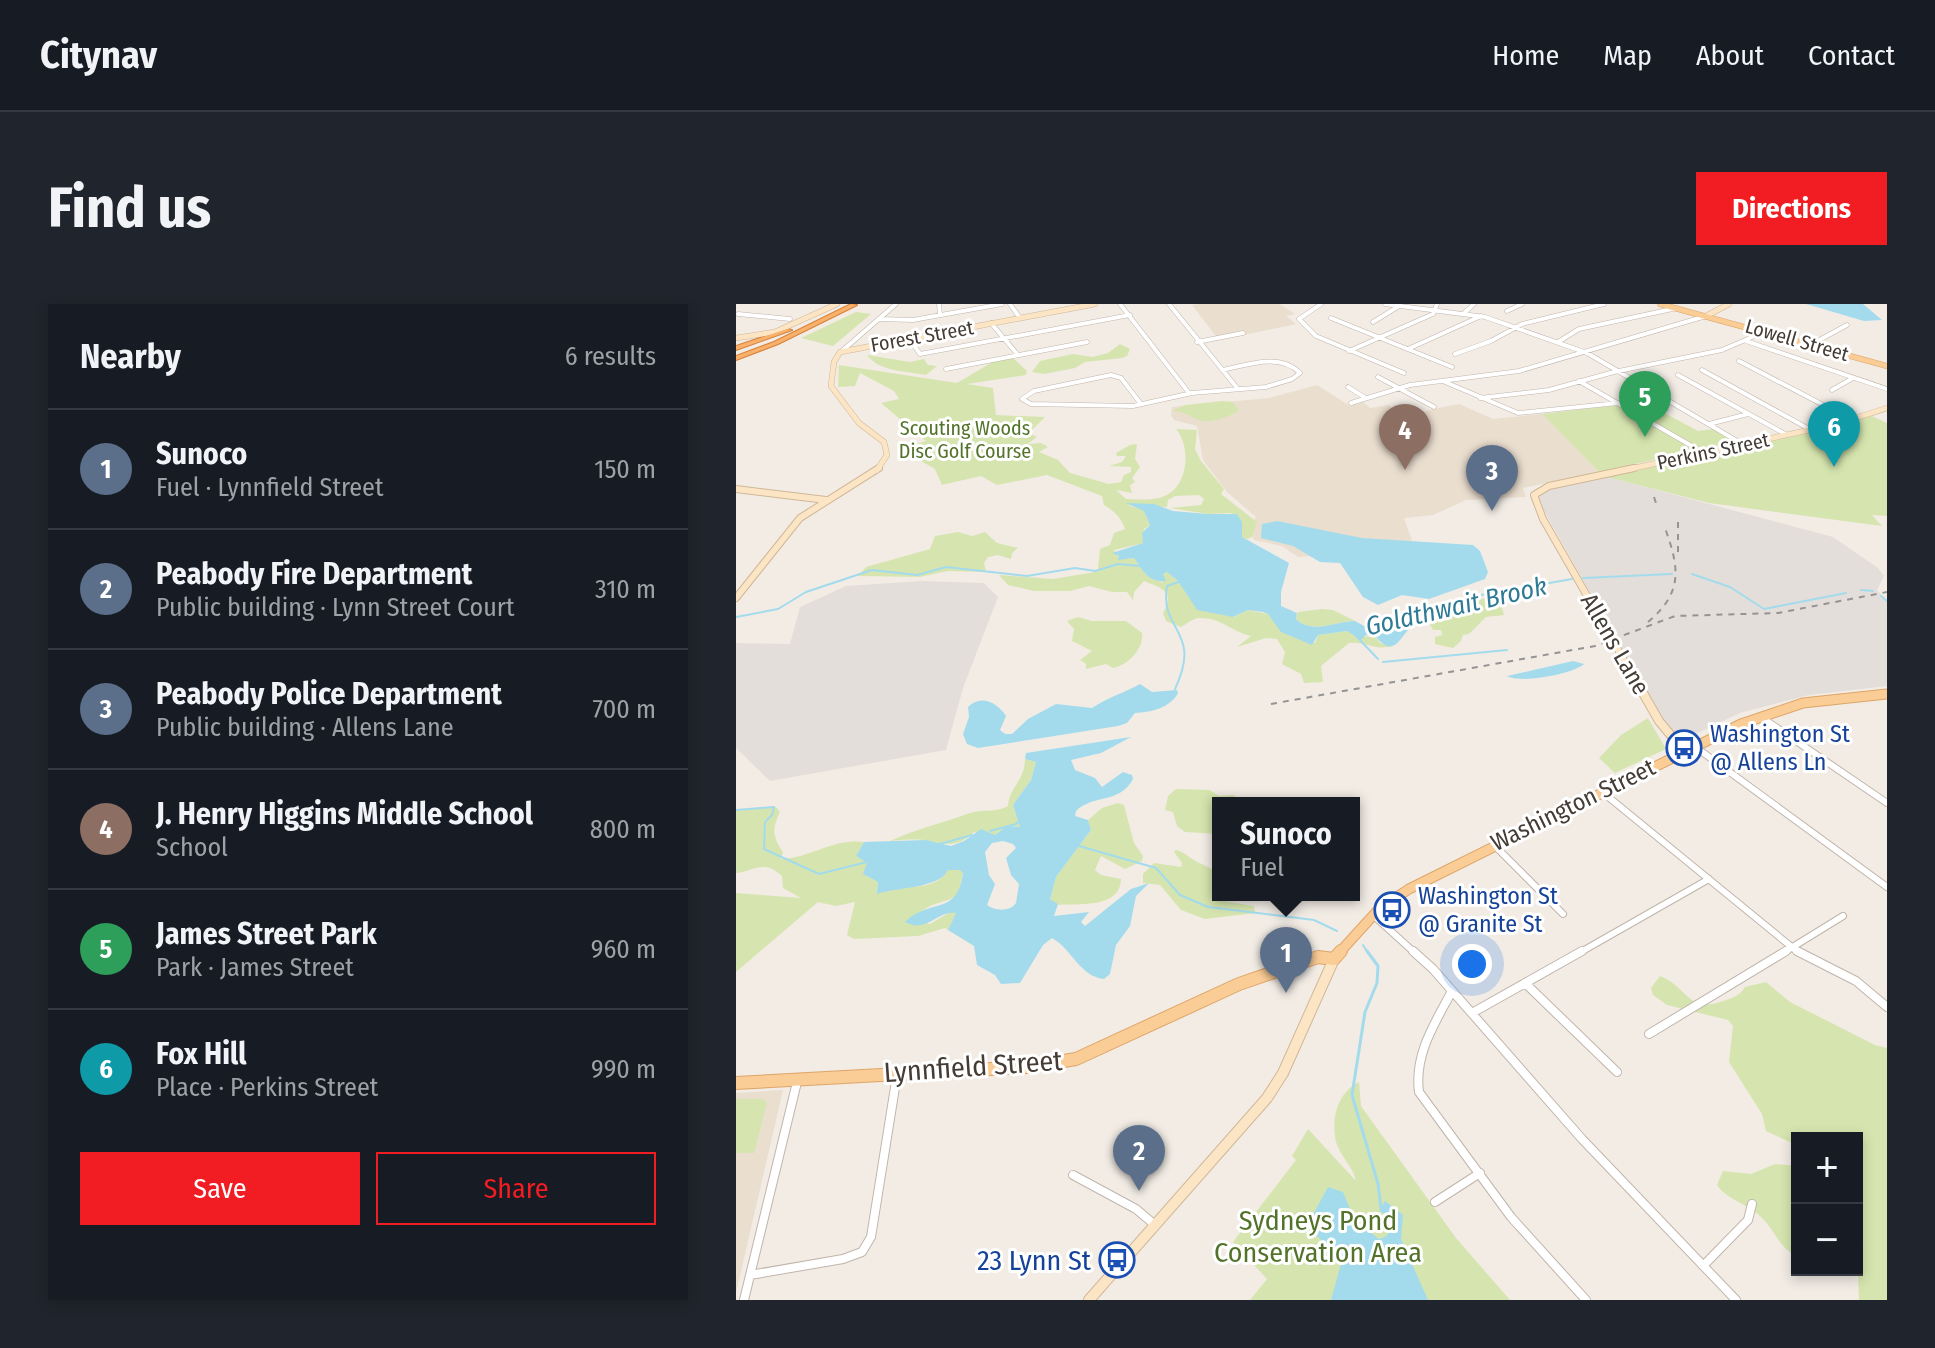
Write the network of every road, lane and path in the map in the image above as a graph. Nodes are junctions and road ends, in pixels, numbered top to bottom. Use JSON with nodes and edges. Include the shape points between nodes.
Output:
{"nodes":[{"id":1,"x":837,"y":304,"type":"edge"},
{"id":2,"x":852,"y":304,"type":"edge"},
{"id":3,"x":896,"y":304,"type":"edge"},
{"id":4,"x":939,"y":304,"type":"edge"},
{"id":5,"x":1002,"y":304,"type":"edge"},
{"id":6,"x":1010,"y":304,"type":"edge"},
{"id":7,"x":1095,"y":304,"type":"edge"},
{"id":8,"x":1120,"y":304,"type":"edge"},
{"id":9,"x":1169,"y":304,"type":"edge"},
{"id":10,"x":1321,"y":304,"type":"edge"},
{"id":11,"x":1385,"y":304,"type":"edge"},
{"id":12,"x":1437,"y":304,"type":"edge"},
{"id":13,"x":1474,"y":304,"type":"edge"},
{"id":14,"x":1522,"y":304,"type":"edge"},
{"id":15,"x":1604,"y":304,"type":"edge"},
{"id":16,"x":1660,"y":304,"type":"edge"},
{"id":17,"x":1729,"y":304,"type":"edge"},
{"id":18,"x":741,"y":306,"type":"dead end"},
{"id":19,"x":1399,"y":306,"type":"edge"},
{"id":20,"x":1677,"y":308,"type":"junction"},
{"id":21,"x":1434,"y":310,"type":"junction"},
{"id":22,"x":1507,"y":311,"type":"dead end"},
{"id":23,"x":1463,"y":314,"type":"junction"},
{"id":24,"x":737,"y":315,"type":"edge"},
{"id":25,"x":940,"y":315,"type":"junction"},
{"id":26,"x":1130,"y":315,"type":"junction"},
{"id":27,"x":1481,"y":316,"type":"junction"},
{"id":28,"x":1706,"y":316,"type":"junction"},
{"id":29,"x":1020,"y":318,"type":"junction"},
{"id":30,"x":1331,"y":318,"type":"dead end"},
{"id":31,"x":790,"y":319,"type":"dead end"},
{"id":32,"x":879,"y":319,"type":"junction"},
{"id":33,"x":1373,"y":322,"type":"dead end"},
{"id":34,"x":991,"y":323,"type":"junction"},
{"id":35,"x":1847,"y":325,"type":"dead end"},
{"id":36,"x":1516,"y":327,"type":"junction"},
{"id":37,"x":1766,"y":331,"type":"junction"},
{"id":38,"x":1243,"y":333,"type":"dead end"},
{"id":39,"x":736,"y":338,"type":"edge"},
{"id":40,"x":909,"y":338,"type":"junction"},
{"id":41,"x":1380,"y":338,"type":"junction"},
{"id":42,"x":1006,"y":339,"type":"junction"},
{"id":43,"x":1746,"y":341,"type":"junction"},
{"id":44,"x":1087,"y":342,"type":"dead end"},
{"id":45,"x":1197,"y":342,"type":"junction"},
{"id":46,"x":1558,"y":342,"type":"junction"},
{"id":47,"x":1812,"y":344,"type":"junction"},
{"id":48,"x":1408,"y":349,"type":"junction"},
{"id":49,"x":843,"y":350,"type":"junction"},
{"id":50,"x":1349,"y":351,"type":"junction"},
{"id":51,"x":1587,"y":353,"type":"junction"},
{"id":52,"x":1455,"y":354,"type":"dead end"},
{"id":53,"x":736,"y":355,"type":"edge"},
{"id":54,"x":1018,"y":355,"type":"junction"},
{"id":55,"x":1739,"y":361,"type":"dead end"},
{"id":56,"x":1887,"y":366,"type":"edge"},
{"id":57,"x":1452,"y":367,"type":"dead end"},
{"id":58,"x":946,"y":369,"type":"dead end"},
{"id":59,"x":1222,"y":370,"type":"junction"},
{"id":60,"x":1702,"y":370,"type":"dead end"},
{"id":61,"x":1620,"y":371,"type":"junction"},
{"id":62,"x":1404,"y":373,"type":"dead end"},
{"id":63,"x":1678,"y":375,"type":"dead end"},
{"id":64,"x":1378,"y":377,"type":"dead end"},
{"id":65,"x":1853,"y":378,"type":"junction"},
{"id":66,"x":1442,"y":381,"type":"junction"},
{"id":67,"x":1579,"y":381,"type":"junction"},
{"id":68,"x":1348,"y":387,"type":"dead end"},
{"id":69,"x":1238,"y":389,"type":"junction"},
{"id":70,"x":1398,"y":389,"type":"junction"},
{"id":71,"x":1887,"y":389,"type":"edge"},
{"id":72,"x":1832,"y":390,"type":"dead end"},
{"id":73,"x":1189,"y":393,"type":"junction"},
{"id":74,"x":1364,"y":397,"type":"junction"},
{"id":75,"x":1480,"y":398,"type":"junction"},
{"id":76,"x":1351,"y":403,"type":"dead end"},
{"id":77,"x":1618,"y":403,"type":"junction"},
{"id":78,"x":1141,"y":404,"type":"junction"},
{"id":79,"x":1434,"y":407,"type":"dead end"},
{"id":80,"x":1885,"y":410,"type":"edge"},
{"id":81,"x":1748,"y":414,"type":"junction"},
{"id":82,"x":1852,"y":420,"type":"junction"},
{"id":83,"x":1709,"y":424,"type":"junction"},
{"id":84,"x":1811,"y":430,"type":"junction"},
{"id":85,"x":1787,"y":435,"type":"junction"},
{"id":86,"x":1744,"y":445,"type":"junction"},
{"id":87,"x":1704,"y":453,"type":"junction"},
{"id":88,"x":736,"y":490,"type":"edge"},
{"id":89,"x":1538,"y":491,"type":"joint"},
{"id":90,"x":796,"y":500,"type":"junction"},
{"id":91,"x":823,"y":502,"type":"junction"},
{"id":92,"x":787,"y":531,"type":"junction"},
{"id":93,"x":736,"y":598,"type":"edge"},
{"id":94,"x":1887,"y":694,"type":"edge"},
{"id":95,"x":1761,"y":717,"type":"junction"},
{"id":96,"x":1689,"y":748,"type":"junction"},
{"id":97,"x":1601,"y":791,"type":"junction"},
{"id":98,"x":1887,"y":803,"type":"edge"},
{"id":99,"x":1493,"y":844,"type":"junction"},
{"id":100,"x":1709,"y":879,"type":"junction"},
{"id":101,"x":1887,"y":887,"type":"edge"},
{"id":102,"x":1563,"y":914,"type":"dead end"},
{"id":103,"x":1373,"y":915,"type":"junction"},
{"id":104,"x":1843,"y":916,"type":"dead end"},
{"id":105,"x":1792,"y":947,"type":"junction"},
{"id":106,"x":1334,"y":959,"type":"junction"},
{"id":107,"x":1525,"y":983,"type":"junction"},
{"id":108,"x":1452,"y":991,"type":"junction"},
{"id":109,"x":1887,"y":1007,"type":"edge"},
{"id":110,"x":1472,"y":1013,"type":"junction"},
{"id":111,"x":1649,"y":1034,"type":"dead end"},
{"id":112,"x":1617,"y":1072,"type":"dead end"},
{"id":113,"x":897,"y":1073,"type":"junction"},
{"id":114,"x":798,"y":1078,"type":"junction"},
{"id":115,"x":736,"y":1083,"type":"edge"},
{"id":116,"x":1480,"y":1173,"type":"junction"},
{"id":117,"x":1073,"y":1175,"type":"dead end"},
{"id":118,"x":1435,"y":1202,"type":"dead end"},
{"id":119,"x":1752,"y":1204,"type":"dead end"},
{"id":120,"x":1155,"y":1225,"type":"junction"},
{"id":121,"x":1703,"y":1266,"type":"junction"},
{"id":122,"x":750,"y":1275,"type":"junction"},
{"id":123,"x":744,"y":1300,"type":"edge"},
{"id":124,"x":1089,"y":1300,"type":"edge"},
{"id":125,"x":1586,"y":1300,"type":"edge"},
{"id":126,"x":1736,"y":1300,"type":"edge"}],
"edges":[{"from":1,"to":39,"type":"street","via":[[790,325]]},
{"from":2,"to":53,"type":"highway"},
{"from":2,"to":53,"type":"highway"},
{"from":3,"to":32,"type":"street"},
{"from":4,"to":25,"type":"street"},
{"from":5,"to":25,"type":"street"},
{"from":6,"to":29,"type":"street"},
{"from":7,"to":29,"type":"street","name":"Forest Street"},
{"from":8,"to":26,"type":"street"},
{"from":9,"to":45,"type":"street"},
{"from":10,"to":50,"type":"street","via":[[1299,321],[1316,336]]},
{"from":11,"to":19,"type":"street"},
{"from":12,"to":21,"type":"street"},
{"from":13,"to":23,"type":"street"},
{"from":14,"to":22,"type":"street"},
{"from":15,"to":36,"type":"street"},
{"from":16,"to":20,"type":"main road","name":"Lowell Street"},
{"from":17,"to":28,"type":"street"},
{"from":18,"to":24,"type":"street"},
{"from":19,"to":21,"type":"street"},
{"from":19,"to":33,"type":"street"},
{"from":20,"to":28,"type":"main road","name":"Lowell Street"},
{"from":20,"to":46,"type":"street","via":[[1579,329]]},
{"from":21,"to":23,"type":"street"},
{"from":21,"to":41,"type":"street"},
{"from":23,"to":27,"type":"street"},
{"from":24,"to":31,"type":"street"},
{"from":25,"to":32,"type":"street"},
{"from":26,"to":42,"type":"street"},
{"from":26,"to":73,"type":"street"},
{"from":27,"to":36,"type":"street"},
{"from":27,"to":48,"type":"street"},
{"from":28,"to":37,"type":"main road","name":"Lowell Street"},
{"from":28,"to":51,"type":"street"},
{"from":29,"to":34,"type":"street","name":"Forest Street"},
{"from":30,"to":41,"type":"street"},
{"from":32,"to":49,"type":"street"},
{"from":34,"to":40,"type":"street","name":"Forest Street"},
{"from":34,"to":42,"type":"street"},
{"from":35,"to":47,"type":"street"},
{"from":36,"to":46,"type":"street"},
{"from":36,"to":52,"type":"street"},
{"from":37,"to":43,"type":"street"},
{"from":37,"to":47,"type":"main road","name":"Lowell Street"},
{"from":38,"to":45,"type":"street"},
{"from":40,"to":42,"type":"street","via":[[920,354]]},
{"from":40,"to":49,"type":"street","name":"Forest Street"},
{"from":41,"to":48,"type":"street"},
{"from":41,"to":50,"type":"street"},
{"from":42,"to":54,"type":"street"},
{"from":43,"to":61,"type":"street"},
{"from":43,"to":65,"type":"street"},
{"from":44,"to":54,"type":"street"},
{"from":45,"to":59,"type":"street"},
{"from":46,"to":51,"type":"street"},
{"from":47,"to":56,"type":"main road","name":"Lowell Street"},
{"from":48,"to":57,"type":"street"},
{"from":49,"to":91,"type":"street","via":[[834,362],[831,386],[859,423],[884,442],[887,455],[877,470]]},
{"from":50,"to":62,"type":"street"},
{"from":51,"to":61,"type":"street"},
{"from":51,"to":66,"type":"street","via":[[1506,374]]},
{"from":54,"to":58,"type":"street"},
{"from":55,"to":82,"type":"street"},
{"from":59,"to":69,"type":"street"},
{"from":59,"to":69,"type":"street","via":[[1282,362],[1299,370],[1300,375],[1290,380]]},
{"from":60,"to":84,"type":"street"},
{"from":61,"to":67,"type":"street"},
{"from":61,"to":83,"type":"street"},
{"from":63,"to":81,"type":"street"},
{"from":64,"to":70,"type":"street"},
{"from":65,"to":71,"type":"street"},
{"from":65,"to":72,"type":"street"},
{"from":66,"to":70,"type":"street"},
{"from":66,"to":75,"type":"street"},
{"from":67,"to":75,"type":"street","via":[[1545,391]]},
{"from":67,"to":77,"type":"street"},
{"from":68,"to":74,"type":"street"},
{"from":69,"to":73,"type":"street"},
{"from":70,"to":74,"type":"street"},
{"from":70,"to":79,"type":"street"},
{"from":73,"to":78,"type":"street"},
{"from":74,"to":76,"type":"street"},
{"from":75,"to":77,"type":"street","via":[[1521,414]]},
{"from":77,"to":87,"type":"street"},
{"from":78,"to":78,"type":"street","via":[[1038,405],[1022,399],[1034,391],[1111,375],[1121,378]]},
{"from":80,"to":82,"type":"street","name":"Perkins Street"},
{"from":81,"to":83,"type":"street"},
{"from":81,"to":85,"type":"street"},
{"from":82,"to":84,"type":"street","name":"Perkins Street"},
{"from":83,"to":86,"type":"street"},
{"from":84,"to":85,"type":"street","name":"Perkins Street"},
{"from":85,"to":86,"type":"street","name":"Perkins Street"},
{"from":86,"to":87,"type":"street","name":"Perkins Street"},
{"from":87,"to":89,"type":"street","name":"Perkins Street"},
{"from":88,"to":90,"type":"street"},
{"from":88,"to":91,"type":"street"},
{"from":89,"to":96,"type":"street","name":"Allens Lane","via":[[1534,500],[1544,520],[1659,721]]},
{"from":90,"to":91,"type":"street"},
{"from":90,"to":92,"type":"street","via":[[802,506]]},
{"from":91,"to":92,"type":"street"},
{"from":92,"to":93,"type":"street"},
{"from":94,"to":95,"type":"main road","name":"Washington Street","via":[[1815,701]]},
{"from":95,"to":96,"type":"main road","name":"Washington Street"},
{"from":95,"to":98,"type":"street"},
{"from":96,"to":97,"type":"main road","name":"Washington Street"},
{"from":96,"to":101,"type":"street"},
{"from":97,"to":99,"type":"main road","name":"Washington Street"},
{"from":97,"to":100,"type":"street"},
{"from":99,"to":102,"type":"street"},
{"from":99,"to":103,"type":"main road","name":"Washington Street","via":[[1409,889]]},
{"from":100,"to":105,"type":"street"},
{"from":100,"to":107,"type":"street"},
{"from":103,"to":106,"type":"main road","name":"Washington Street"},
{"from":103,"to":108,"type":"street"},
{"from":104,"to":105,"type":"street"},
{"from":105,"to":109,"type":"street","via":[[1856,981]]},
{"from":105,"to":111,"type":"street"},
{"from":106,"to":113,"type":"main road","name":"Lynnfield Street","via":[[1310,959],[1239,984],[1076,1059],[1026,1067]]},
{"from":106,"to":120,"type":"street","via":[[1277,1085]]},
{"from":107,"to":110,"type":"street"},
{"from":107,"to":112,"type":"street"},
{"from":108,"to":110,"type":"street"},
{"from":108,"to":116,"type":"street","via":[[1415,1077],[1423,1099]]},
{"from":110,"to":121,"type":"street"},
{"from":113,"to":114,"type":"main road","name":"Lynnfield Street"},
{"from":113,"to":122,"type":"street","via":[[868,1246],[843,1259]]},
{"from":114,"to":115,"type":"main road","name":"Lynnfield Street"},
{"from":114,"to":122,"type":"street"},
{"from":116,"to":118,"type":"street"},
{"from":116,"to":125,"type":"street","via":[[1511,1217]]},
{"from":117,"to":120,"type":"street"},
{"from":119,"to":121,"type":"street","via":[[1748,1220]]},
{"from":120,"to":124,"type":"street"},
{"from":121,"to":126,"type":"street"},
{"from":122,"to":123,"type":"street"}]}
